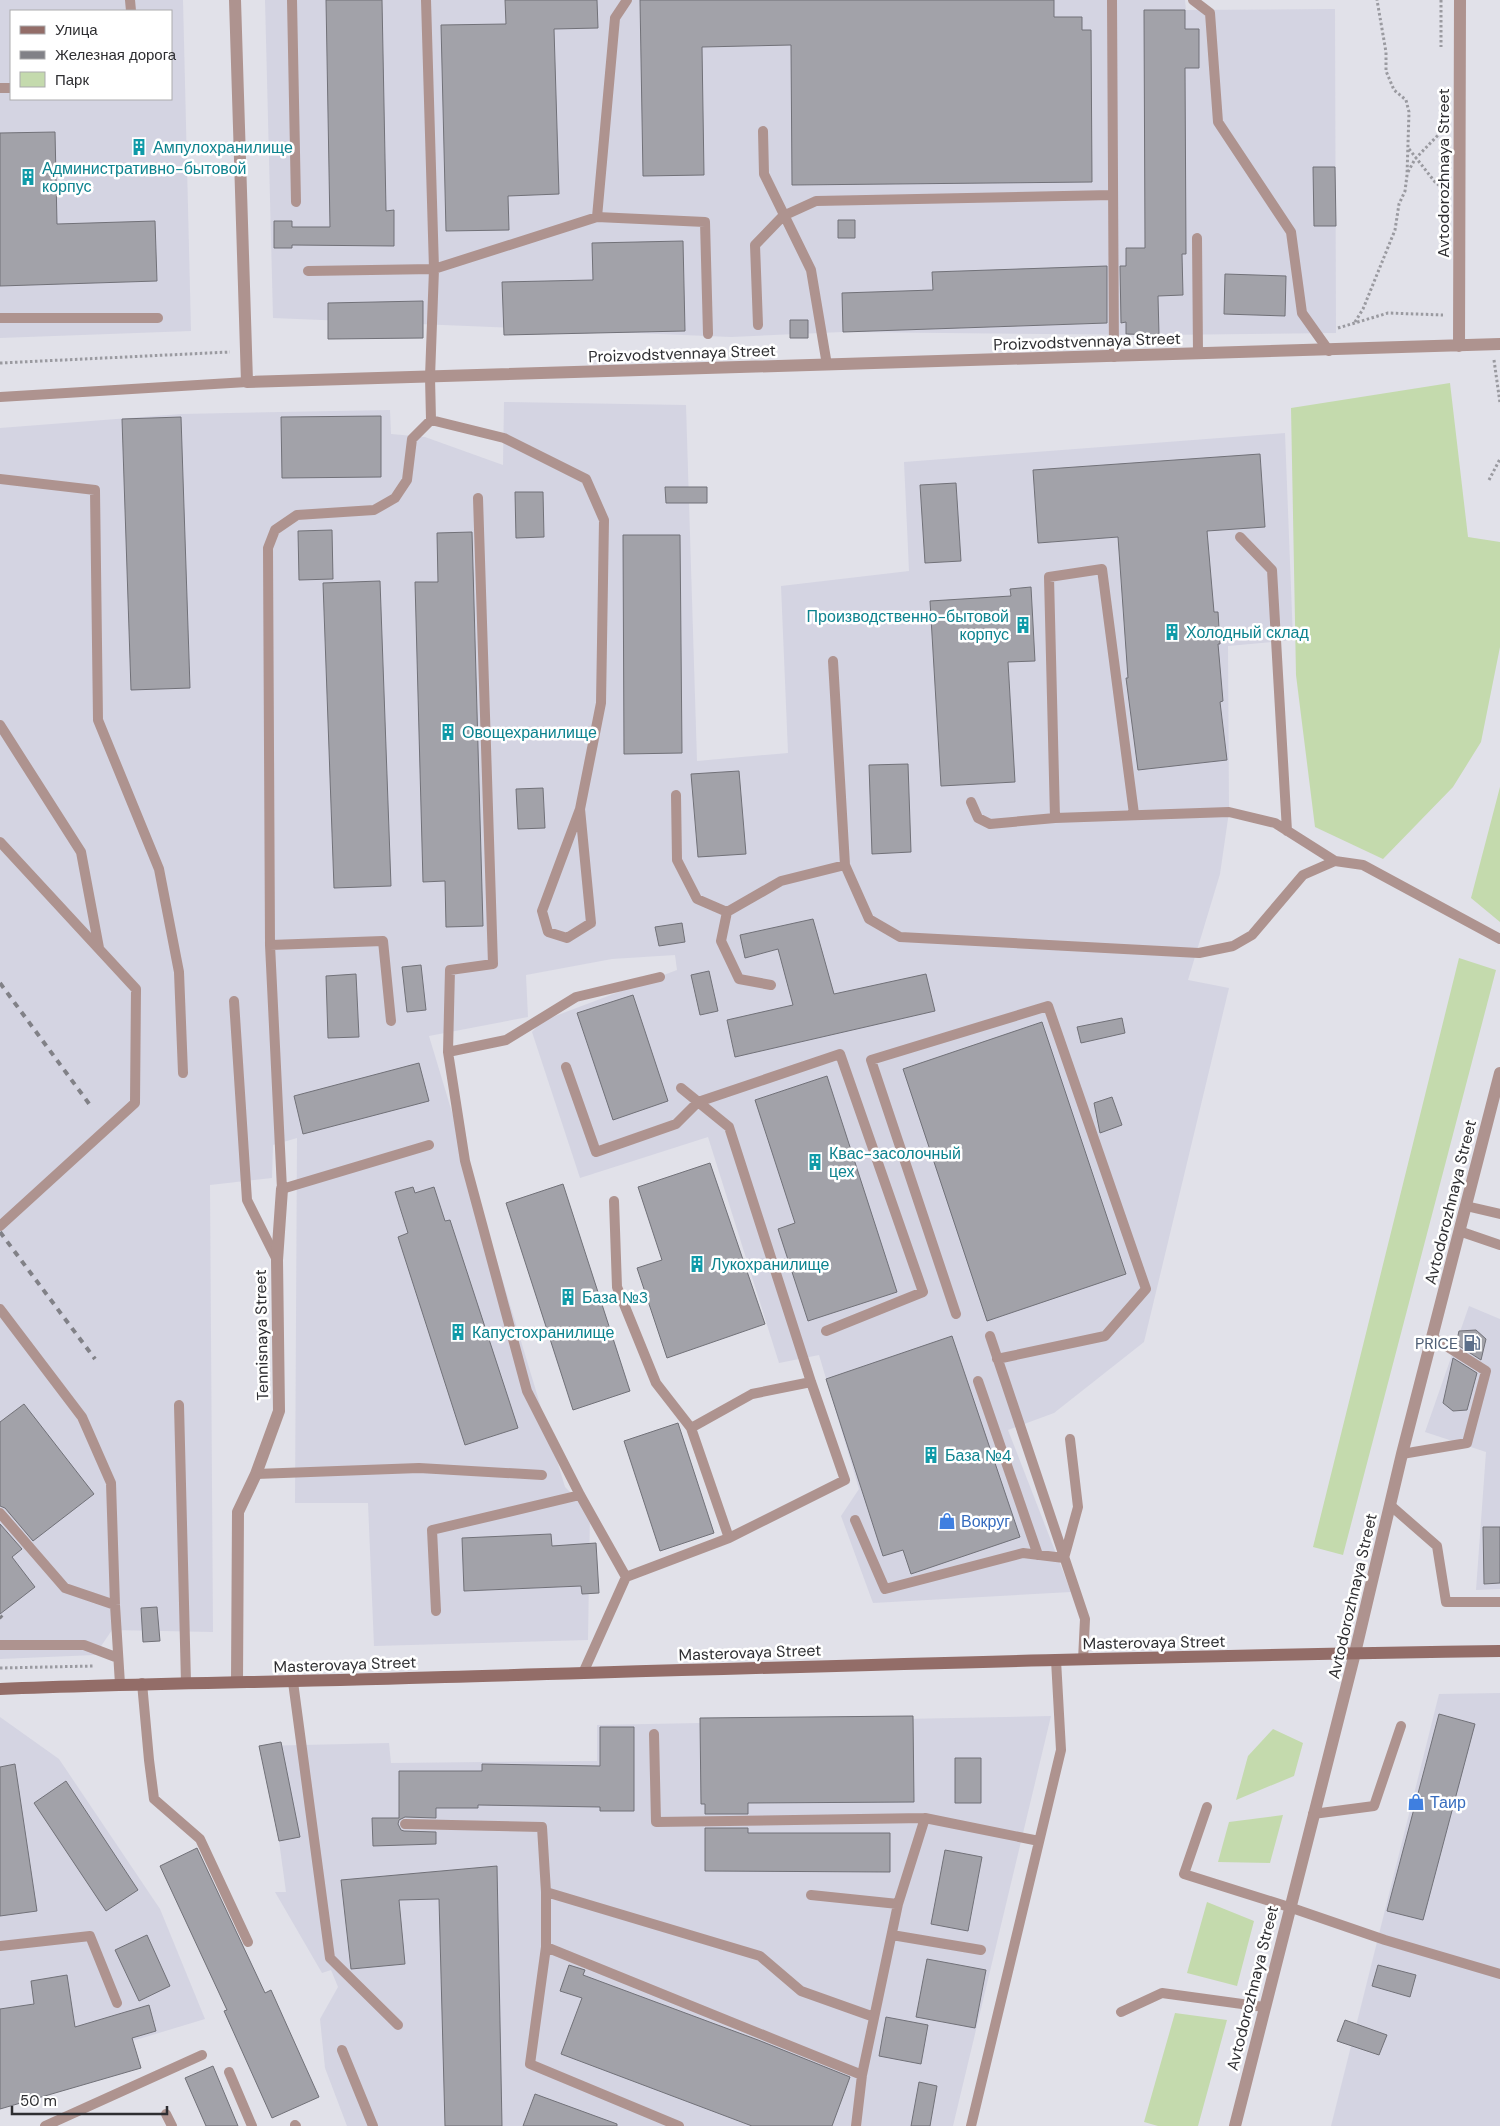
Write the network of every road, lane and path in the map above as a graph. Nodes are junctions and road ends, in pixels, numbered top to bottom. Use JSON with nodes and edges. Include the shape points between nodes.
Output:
{"nodes":[{"id":1,"x":235,"y":0,"type":"edge"},
{"id":2,"x":292,"y":0,"type":"edge"},
{"id":3,"x":426,"y":0,"type":"edge"},
{"id":4,"x":627,"y":0,"type":"edge"},
{"id":5,"x":1112,"y":0,"type":"edge"},
{"id":6,"x":1194,"y":0,"type":"edge"},
{"id":7,"x":1377,"y":0,"type":"edge"},
{"id":8,"x":1460,"y":0,"type":"edge"},
{"id":9,"x":763,"y":131,"type":"dead end"},
{"id":10,"x":1442,"y":131,"type":"dead end"},
{"id":11,"x":1408,"y":148,"type":"junction"},
{"id":12,"x":1415,"y":159,"type":"junction"},
{"id":13,"x":1407,"y":175,"type":"junction"},
{"id":14,"x":1441,"y":186,"type":"dead end"},
{"id":15,"x":1112,"y":195,"type":"junction"},
{"id":16,"x":296,"y":202,"type":"dead end"},
{"id":17,"x":783,"y":216,"type":"junction"},
{"id":18,"x":597,"y":217,"type":"junction"},
{"id":19,"x":1197,"y":238,"type":"dead end"},
{"id":20,"x":434,"y":269,"type":"junction"},
{"id":21,"x":308,"y":271,"type":"dead end"},
{"id":22,"x":1459,"y":314,"type":"junction"},
{"id":23,"x":0,"y":318,"type":"edge"},
{"id":24,"x":158,"y":318,"type":"dead end"},
{"id":25,"x":1355,"y":322,"type":"junction"},
{"id":26,"x":758,"y":325,"type":"dead end"},
{"id":27,"x":1338,"y":328,"type":"dead end"},
{"id":28,"x":708,"y":334,"type":"dead end"},
{"id":29,"x":1496,"y":344,"type":"edge"},
{"id":30,"x":1459,"y":346,"type":"junction"},
{"id":31,"x":1330,"y":351,"type":"junction"},
{"id":32,"x":246,"y":352,"type":"junction"},
{"id":33,"x":1198,"y":354,"type":"junction"},
{"id":34,"x":1114,"y":357,"type":"junction"},
{"id":35,"x":0,"y":363,"type":"edge"},
{"id":36,"x":827,"y":365,"type":"junction"},
{"id":37,"x":430,"y":377,"type":"junction"},
{"id":38,"x":247,"y":382,"type":"junction"},
{"id":39,"x":0,"y":397,"type":"edge"},
{"id":40,"x":1500,"y":403,"type":"edge"},
{"id":41,"x":431,"y":420,"type":"junction"},
{"id":42,"x":1500,"y":459,"type":"edge"},
{"id":43,"x":0,"y":479,"type":"edge"},
{"id":44,"x":1489,"y":480,"type":"dead end"},
{"id":45,"x":478,"y":498,"type":"dead end"},
{"id":46,"x":1240,"y":536,"type":"dead end"},
{"id":47,"x":833,"y":661,"type":"dead end"},
{"id":48,"x":0,"y":725,"type":"edge"},
{"id":49,"x":676,"y":794,"type":"dead end"},
{"id":50,"x":971,"y":802,"type":"dead end"},
{"id":51,"x":580,"y":809,"type":"junction"},
{"id":52,"x":1134,"y":814,"type":"junction"},
{"id":53,"x":1055,"y":818,"type":"junction"},
{"id":54,"x":1288,"y":831,"type":"junction"},
{"id":55,"x":0,"y":842,"type":"edge"},
{"id":56,"x":1335,"y":861,"type":"junction"},
{"id":57,"x":845,"y":865,"type":"junction"},
{"id":58,"x":727,"y":912,"type":"junction"},
{"id":59,"x":1500,"y":940,"type":"edge"},
{"id":60,"x":270,"y":945,"type":"junction"},
{"id":61,"x":99,"y":949,"type":"junction"},
{"id":62,"x":660,"y":977,"type":"dead end"},
{"id":63,"x":770,"y":985,"type":"dead end"},
{"id":64,"x":234,"y":1001,"type":"dead end"},
{"id":65,"x":390,"y":1020,"type":"dead end"},
{"id":66,"x":448,"y":1052,"type":"junction"},
{"id":67,"x":566,"y":1067,"type":"dead end"},
{"id":68,"x":183,"y":1073,"type":"dead end"},
{"id":69,"x":1500,"y":1073,"type":"edge"},
{"id":70,"x":681,"y":1088,"type":"dead end"},
{"id":71,"x":698,"y":1102,"type":"junction"},
{"id":72,"x":429,"y":1145,"type":"dead end"},
{"id":73,"x":282,"y":1189,"type":"junction"},
{"id":74,"x":614,"y":1201,"type":"dead end"},
{"id":75,"x":1466,"y":1206,"type":"junction"},
{"id":76,"x":1500,"y":1214,"type":"edge"},
{"id":77,"x":0,"y":1226,"type":"edge"},
{"id":78,"x":1459,"y":1231,"type":"junction"},
{"id":79,"x":1500,"y":1245,"type":"edge"},
{"id":80,"x":277,"y":1260,"type":"junction"},
{"id":81,"x":0,"y":1309,"type":"edge"},
{"id":82,"x":956,"y":1314,"type":"dead end"},
{"id":83,"x":826,"y":1331,"type":"dead end"},
{"id":84,"x":990,"y":1336,"type":"dead end"},
{"id":85,"x":1432,"y":1337,"type":"junction"},
{"id":86,"x":997,"y":1359,"type":"junction"},
{"id":87,"x":978,"y":1380,"type":"dead end"},
{"id":88,"x":811,"y":1382,"type":"junction"},
{"id":89,"x":179,"y":1405,"type":"dead end"},
{"id":90,"x":691,"y":1428,"type":"junction"},
{"id":91,"x":1070,"y":1439,"type":"dead end"},
{"id":92,"x":1402,"y":1454,"type":"junction"},
{"id":93,"x":256,"y":1474,"type":"junction"},
{"id":94,"x":542,"y":1475,"type":"dead end"},
{"id":95,"x":580,"y":1495,"type":"junction"},
{"id":96,"x":1390,"y":1505,"type":"junction"},
{"id":97,"x":0,"y":1513,"type":"edge"},
{"id":98,"x":855,"y":1520,"type":"dead end"},
{"id":99,"x":728,"y":1538,"type":"junction"},
{"id":100,"x":1038,"y":1555,"type":"junction"},
{"id":101,"x":1064,"y":1558,"type":"junction"},
{"id":102,"x":626,"y":1577,"type":"junction"},
{"id":103,"x":1500,"y":1602,"type":"edge"},
{"id":104,"x":115,"y":1604,"type":"junction"},
{"id":105,"x":436,"y":1611,"type":"dead end"},
{"id":106,"x":0,"y":1645,"type":"edge"},
{"id":107,"x":1500,"y":1650,"type":"edge"},
{"id":108,"x":1355,"y":1653,"type":"junction"},
{"id":109,"x":1056,"y":1660,"type":"junction"},
{"id":110,"x":1083,"y":1660,"type":"junction"},
{"id":111,"x":118,"y":1662,"type":"junction"},
{"id":112,"x":0,"y":1668,"type":"edge"},
{"id":113,"x":583,"y":1673,"type":"junction"},
{"id":114,"x":237,"y":1682,"type":"junction"},
{"id":115,"x":293,"y":1682,"type":"junction"},
{"id":116,"x":142,"y":1683,"type":"junction"},
{"id":117,"x":186,"y":1683,"type":"junction"},
{"id":118,"x":120,"y":1684,"type":"junction"},
{"id":119,"x":0,"y":1689,"type":"edge"},
{"id":120,"x":1401,"y":1726,"type":"dead end"},
{"id":121,"x":654,"y":1734,"type":"dead end"},
{"id":122,"x":1207,"y":1807,"type":"dead end"},
{"id":123,"x":1313,"y":1814,"type":"junction"},
{"id":124,"x":925,"y":1818,"type":"junction"},
{"id":125,"x":405,"y":1824,"type":"dead end"},
{"id":126,"x":1039,"y":1842,"type":"junction"},
{"id":127,"x":546,"y":1892,"type":"junction"},
{"id":128,"x":811,"y":1895,"type":"dead end"},
{"id":129,"x":898,"y":1904,"type":"junction"},
{"id":130,"x":1289,"y":1907,"type":"junction"},
{"id":131,"x":892,"y":1935,"type":"junction"},
{"id":132,"x":248,"y":1942,"type":"dead end"},
{"id":133,"x":0,"y":1946,"type":"edge"},
{"id":134,"x":546,"y":1947,"type":"junction"},
{"id":135,"x":981,"y":1950,"type":"dead end"},
{"id":136,"x":1500,"y":1974,"type":"edge"},
{"id":137,"x":117,"y":2003,"type":"dead end"},
{"id":138,"x":1264,"y":2007,"type":"junction"},
{"id":139,"x":1121,"y":2012,"type":"dead end"},
{"id":140,"x":874,"y":2017,"type":"junction"},
{"id":141,"x":398,"y":2025,"type":"dead end"},
{"id":142,"x":342,"y":2050,"type":"dead end"},
{"id":143,"x":202,"y":2055,"type":"dead end"},
{"id":144,"x":230,"y":2072,"type":"dead end"},
{"id":145,"x":862,"y":2074,"type":"junction"},
{"id":146,"x":166,"y":2114,"type":"dead end"},
{"id":147,"x":45,"y":2126,"type":"edge"},
{"id":148,"x":172,"y":2126,"type":"edge"},
{"id":149,"x":252,"y":2126,"type":"edge"},
{"id":150,"x":373,"y":2126,"type":"edge"},
{"id":151,"x":679,"y":2126,"type":"edge"},
{"id":152,"x":856,"y":2126,"type":"edge"},
{"id":153,"x":971,"y":2126,"type":"edge"},
{"id":154,"x":1235,"y":2126,"type":"edge"}],
"edges":[{"from":1,"to":32,"type":"street"},
{"from":2,"to":16,"type":"lane"},
{"from":3,"to":20,"type":"lane"},
{"from":4,"to":18,"type":"lane","via":[[615,18]]},
{"from":5,"to":15,"type":"lane"},
{"from":6,"to":31,"type":"lane","via":[[1210,13],[1218,122],[1291,232],[1302,313]]},
{"from":7,"to":11,"type":"path","via":[[1386,71],[1394,90],[1406,100],[1409,112]]},
{"from":8,"to":22,"type":"street","name":"Avtodorozhnaya Street"},
{"from":9,"to":17,"type":"lane","via":[[764,174]]},
{"from":10,"to":12,"type":"path"},
{"from":11,"to":12,"type":"path"},
{"from":11,"to":13,"type":"path"},
{"from":12,"to":13,"type":"path"},
{"from":12,"to":14,"type":"path"},
{"from":13,"to":25,"type":"path","via":[[1395,230]]},
{"from":15,"to":17,"type":"lane","via":[[816,201]]},
{"from":15,"to":34,"type":"lane"},
{"from":17,"to":26,"type":"lane","via":[[755,245]]},
{"from":17,"to":36,"type":"lane","via":[[812,270]]},
{"from":18,"to":20,"type":"lane"},
{"from":18,"to":28,"type":"lane","via":[[705,222]]},
{"from":19,"to":33,"type":"lane"},
{"from":20,"to":21,"type":"lane"},
{"from":20,"to":37,"type":"lane"},
{"from":22,"to":25,"type":"path","via":[[1388,313]]},
{"from":22,"to":30,"type":"street","name":"Avtodorozhnaya Street"},
{"from":23,"to":24,"type":"lane"},
{"from":25,"to":27,"type":"path"},
{"from":29,"to":30,"type":"street","name":"Proizvodstvennaya Street"},
{"from":29,"to":40,"type":"path"},
{"from":30,"to":31,"type":"street","name":"Proizvodstvennaya Street"},
{"from":31,"to":33,"type":"street","name":"Proizvodstvennaya Street"},
{"from":32,"to":35,"type":"path"},
{"from":32,"to":38,"type":"street"},
{"from":33,"to":34,"type":"street","name":"Proizvodstvennaya Street"},
{"from":34,"to":36,"type":"street","name":"Proizvodstvennaya Street"},
{"from":36,"to":37,"type":"street","name":"Proizvodstvennaya Street"},
{"from":37,"to":38,"type":"street","name":"Proizvodstvennaya Street"},
{"from":37,"to":41,"type":"lane"},
{"from":38,"to":39,"type":"lane"},
{"from":41,"to":51,"type":"lane","via":[[504,438],[586,479],[604,520],[601,703]]},
{"from":41,"to":60,"type":"lane","via":[[412,440],[407,480],[395,498],[374,510],[297,515],[275,530],[268,548]]},
{"from":42,"to":44,"type":"path"},
{"from":43,"to":68,"type":"lane","via":[[94,490],[98,720],[159,869],[178,972]]},
{"from":45,"to":66,"type":"lane","via":[[494,964],[450,970]]},
{"from":46,"to":54,"type":"lane","via":[[1272,570]]},
{"from":47,"to":57,"type":"lane"},
{"from":48,"to":61,"type":"lane","via":[[82,852]]},
{"from":49,"to":58,"type":"lane","via":[[677,860],[697,899]]},
{"from":50,"to":53,"type":"lane","via":[[978,818],[990,824]]},
{"from":51,"to":51,"type":"lane","via":[[542,911],[548,932],[567,938],[591,923]]},
{"from":52,"to":53,"type":"lane"},
{"from":52,"to":53,"type":"lane","via":[[1102,569],[1049,577]]},
{"from":52,"to":54,"type":"lane","via":[[1229,812],[1275,823]]},
{"from":54,"to":56,"type":"lane"},
{"from":55,"to":61,"type":"lane"},
{"from":56,"to":57,"type":"lane","via":[[1303,875],[1252,935],[1233,946],[1199,953],[900,938],[869,919]]},
{"from":56,"to":59,"type":"lane","via":[[1363,865]]},
{"from":57,"to":58,"type":"lane","via":[[781,881]]},
{"from":58,"to":63,"type":"lane","via":[[721,941],[739,979]]},
{"from":60,"to":65,"type":"lane","via":[[383,941]]},
{"from":60,"to":73,"type":"lane"},
{"from":61,"to":77,"type":"lane","via":[[136,989],[135,1103]]},
{"from":62,"to":66,"type":"lane","via":[[576,997],[506,1040]]},
{"from":64,"to":80,"type":"lane","via":[[247,1200]]},
{"from":66,"to":95,"type":"lane","via":[[464,1161],[527,1391]]},
{"from":67,"to":71,"type":"lane","via":[[596,1152],[676,1124]]},
{"from":69,"to":75,"type":"street","name":"Avtodorozhnaya Street"},
{"from":70,"to":71,"type":"lane"},
{"from":71,"to":83,"type":"lane","via":[[840,1054],[923,1292]]},
{"from":71,"to":88,"type":"lane","via":[[729,1127]]},
{"from":72,"to":73,"type":"lane"},
{"from":73,"to":80,"type":"street","name":"Tennisnaya Street"},
{"from":74,"to":90,"type":"lane","via":[[617,1287],[656,1383]]},
{"from":75,"to":76,"type":"lane"},
{"from":75,"to":78,"type":"street","name":"Avtodorozhnaya Street"},
{"from":78,"to":79,"type":"lane"},
{"from":78,"to":85,"type":"street","name":"Avtodorozhnaya Street"},
{"from":80,"to":93,"type":"street","name":"Tennisnaya Street","via":[[279,1411]]},
{"from":81,"to":104,"type":"lane","via":[[82,1417],[111,1484]]},
{"from":82,"to":86,"type":"lane","via":[[871,1060],[1048,1006],[1146,1289],[1105,1336]]},
{"from":84,"to":86,"type":"lane"},
{"from":85,"to":92,"type":"street","name":"Avtodorozhnaya Street"},
{"from":85,"to":92,"type":"lane","via":[[1486,1371],[1467,1442]]},
{"from":86,"to":101,"type":"lane"},
{"from":87,"to":100,"type":"lane"},
{"from":88,"to":90,"type":"lane","via":[[752,1394]]},
{"from":88,"to":99,"type":"lane","via":[[844,1480]]},
{"from":89,"to":117,"type":"lane"},
{"from":90,"to":99,"type":"lane"},
{"from":91,"to":101,"type":"lane","via":[[1078,1508]]},
{"from":92,"to":96,"type":"street","name":"Avtodorozhnaya Street"},
{"from":93,"to":94,"type":"lane","via":[[419,1468]]},
{"from":93,"to":114,"type":"street","name":"Tennisnaya Street","via":[[238,1512]]},
{"from":95,"to":102,"type":"lane"},
{"from":95,"to":105,"type":"lane","via":[[432,1530]]},
{"from":96,"to":103,"type":"lane","via":[[1437,1546],[1446,1602]]},
{"from":96,"to":108,"type":"street","name":"Avtodorozhnaya Street"},
{"from":97,"to":104,"type":"lane","via":[[65,1588]]},
{"from":98,"to":100,"type":"lane","via":[[885,1589],[1023,1553]]},
{"from":99,"to":102,"type":"lane"},
{"from":100,"to":101,"type":"lane"},
{"from":101,"to":110,"type":"lane","via":[[1085,1619]]},
{"from":102,"to":113,"type":"lane"},
{"from":104,"to":111,"type":"lane"},
{"from":106,"to":111,"type":"lane","via":[[84,1645]]},
{"from":107,"to":108,"type":"main road","name":"Masterovaya Street"},
{"from":108,"to":110,"type":"main road","name":"Masterovaya Street"},
{"from":108,"to":123,"type":"street","name":"Avtodorozhnaya Street"},
{"from":109,"to":110,"type":"main road","name":"Masterovaya Street"},
{"from":109,"to":113,"type":"main road","name":"Masterovaya Street"},
{"from":109,"to":126,"type":"lane","via":[[1061,1750]]},
{"from":111,"to":112,"type":"path"},
{"from":111,"to":118,"type":"lane"},
{"from":113,"to":115,"type":"main road","name":"Masterovaya Street"},
{"from":114,"to":115,"type":"main road","name":"Masterovaya Street"},
{"from":114,"to":117,"type":"main road","name":"Masterovaya Street"},
{"from":115,"to":141,"type":"lane","via":[[330,1958]]},
{"from":116,"to":117,"type":"main road","name":"Masterovaya Street"},
{"from":116,"to":118,"type":"main road","name":"Masterovaya Street"},
{"from":116,"to":132,"type":"lane","via":[[154,1799],[200,1839]]},
{"from":118,"to":119,"type":"main road","name":"Masterovaya Street"},
{"from":120,"to":123,"type":"lane","via":[[1374,1806]]},
{"from":121,"to":124,"type":"lane","via":[[656,1822]]},
{"from":122,"to":130,"type":"lane","via":[[1184,1874]]},
{"from":123,"to":130,"type":"street","name":"Avtodorozhnaya Street"},
{"from":124,"to":126,"type":"lane"},
{"from":124,"to":129,"type":"lane"},
{"from":125,"to":127,"type":"lane","via":[[542,1827]]},
{"from":126,"to":153,"type":"lane"},
{"from":127,"to":134,"type":"lane"},
{"from":127,"to":140,"type":"lane","via":[[760,1956],[801,1991]]},
{"from":128,"to":129,"type":"lane"},
{"from":129,"to":131,"type":"lane"},
{"from":130,"to":136,"type":"lane","via":[[1384,1940]]},
{"from":130,"to":138,"type":"street","name":"Avtodorozhnaya Street"},
{"from":131,"to":135,"type":"lane"},
{"from":131,"to":140,"type":"lane"},
{"from":133,"to":137,"type":"lane","via":[[90,1936]]},
{"from":134,"to":145,"type":"lane"},
{"from":134,"to":151,"type":"lane","via":[[530,2064]]},
{"from":138,"to":139,"type":"lane","via":[[1162,1993]]},
{"from":138,"to":154,"type":"street","name":"Avtodorozhnaya Street"},
{"from":140,"to":145,"type":"lane"},
{"from":142,"to":150,"type":"lane"},
{"from":143,"to":147,"type":"lane"},
{"from":144,"to":149,"type":"lane"},
{"from":145,"to":152,"type":"lane"},
{"from":146,"to":148,"type":"lane"}]}
